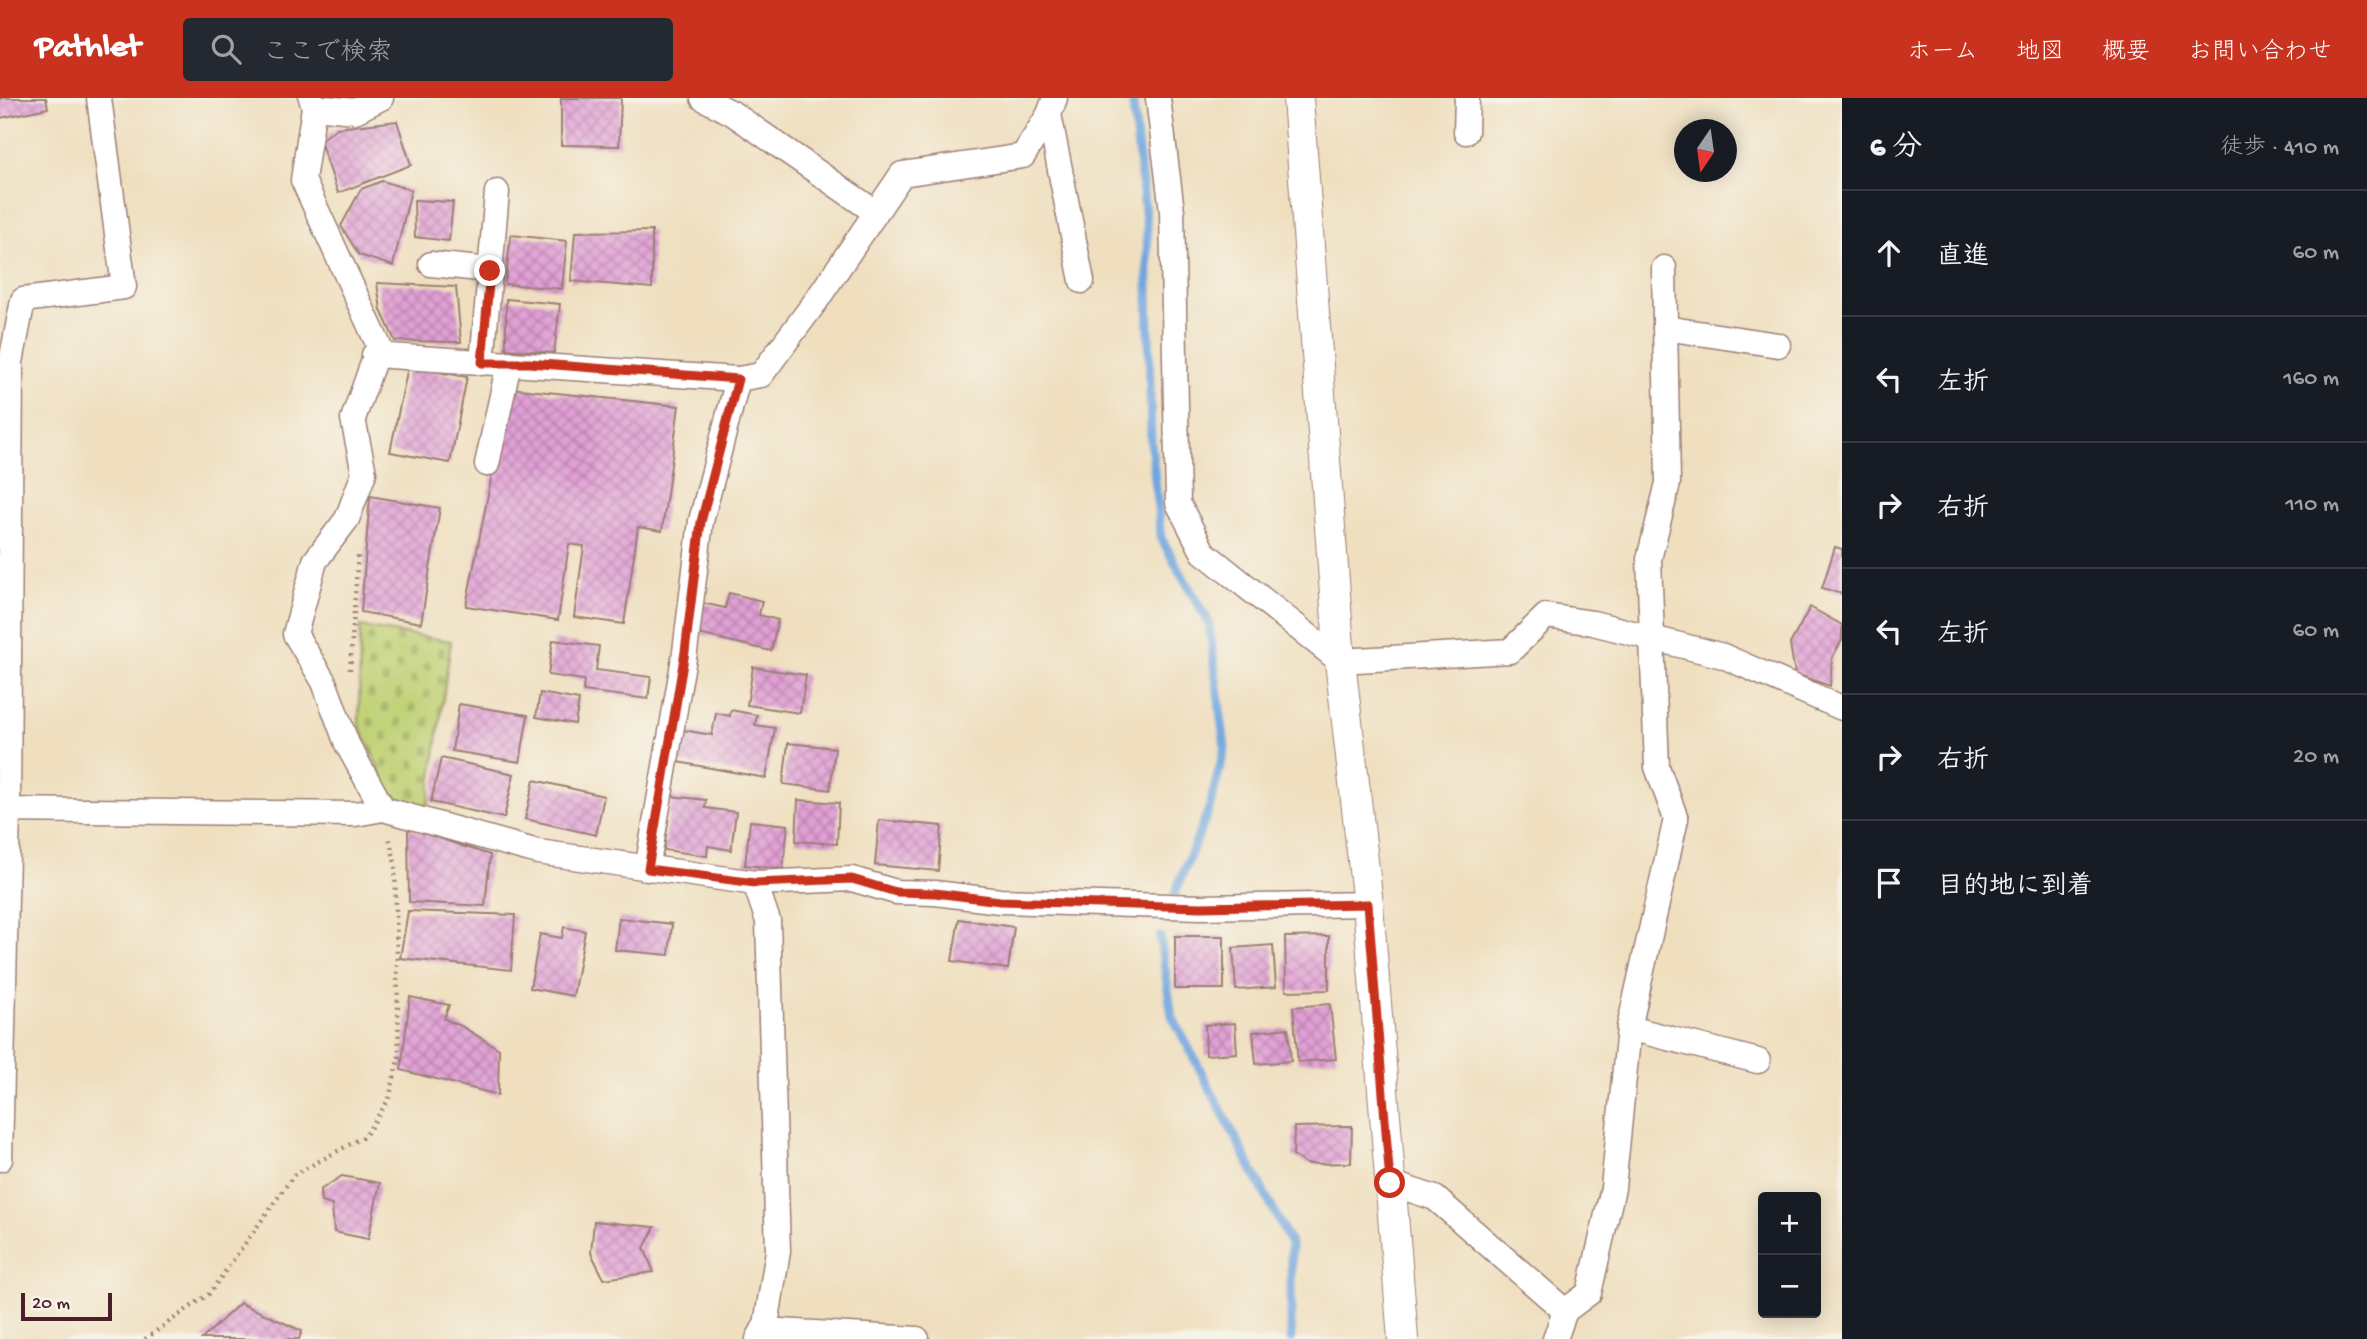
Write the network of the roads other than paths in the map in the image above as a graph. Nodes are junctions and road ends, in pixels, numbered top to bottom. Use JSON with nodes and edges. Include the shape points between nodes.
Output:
{"nodes":[{"id":1,"x":99,"y":98,"type":"edge"},
{"id":2,"x":381,"y":98,"type":"edge"},
{"id":3,"x":703,"y":98,"type":"edge"},
{"id":4,"x":1158,"y":98,"type":"edge"},
{"id":5,"x":1298,"y":98,"type":"edge"},
{"id":6,"x":1467,"y":98,"type":"edge"},
{"id":7,"x":313,"y":103,"type":"edge"},
{"id":8,"x":1052,"y":106,"type":"edge"},
{"id":9,"x":1466,"y":132,"type":"dead end"},
{"id":10,"x":497,"y":192,"type":"dead end"},
{"id":11,"x":874,"y":212,"type":"junction"},
{"id":12,"x":431,"y":264,"type":"dead end"},
{"id":13,"x":1664,"y":268,"type":"dead end"},
{"id":14,"x":490,"y":271,"type":"junction"},
{"id":15,"x":1082,"y":281,"type":"dead end"},
{"id":16,"x":1665,"y":328,"type":"junction"},
{"id":17,"x":1778,"y":345,"type":"dead end"},
{"id":18,"x":374,"y":355,"type":"junction"},
{"id":19,"x":482,"y":363,"type":"junction"},
{"id":20,"x":509,"y":363,"type":"junction"},
{"id":21,"x":738,"y":379,"type":"junction"},
{"id":22,"x":487,"y":464,"type":"dead end"},
{"id":23,"x":1654,"y":641,"type":"junction"},
{"id":24,"x":1340,"y":661,"type":"junction"},
{"id":25,"x":1842,"y":708,"type":"edge"},
{"id":26,"x":383,"y":809,"type":"junction"},
{"id":27,"x":4,"y":810,"type":"edge"},
{"id":28,"x":648,"y":869,"type":"junction"},
{"id":29,"x":755,"y":883,"type":"junction"},
{"id":30,"x":1368,"y":904,"type":"junction"},
{"id":31,"x":1629,"y":1028,"type":"junction"},
{"id":32,"x":1758,"y":1061,"type":"dead end"},
{"id":33,"x":0,"y":1159,"type":"edge"},
{"id":34,"x":1390,"y":1183,"type":"junction"},
{"id":35,"x":1565,"y":1311,"type":"junction"},
{"id":36,"x":761,"y":1335,"type":"edge"},
{"id":37,"x":916,"y":1339,"type":"edge"},
{"id":38,"x":1403,"y":1339,"type":"edge"},
{"id":39,"x":1555,"y":1339,"type":"edge"}],
"edges":[{"from":1,"to":27,"type":"street","via":[[124,287],[23,300],[11,362]]},
{"from":2,"to":7,"type":"street","via":[[355,111]]},
{"from":3,"to":11,"type":"street","via":[[732,113]]},
{"from":4,"to":24,"type":"street","via":[[1172,211],[1178,503],[1203,552]]},
{"from":5,"to":24,"type":"street"},
{"from":6,"to":9,"type":"street"},
{"from":7,"to":18,"type":"street","via":[[303,180],[379,346]]},
{"from":8,"to":11,"type":"street","via":[[1023,156],[902,174]]},
{"from":8,"to":15,"type":"street"},
{"from":10,"to":14,"type":"street"},
{"from":11,"to":21,"type":"street","via":[[761,375]]},
{"from":12,"to":14,"type":"street"},
{"from":13,"to":16,"type":"street"},
{"from":14,"to":19,"type":"street"},
{"from":16,"to":17,"type":"street"},
{"from":16,"to":23,"type":"street","via":[[1668,483],[1649,559]]},
{"from":18,"to":19,"type":"street"},
{"from":18,"to":26,"type":"street","via":[[354,419],[364,473],[346,519],[315,561],[295,634],[324,682],[347,744]]},
{"from":19,"to":20,"type":"street"},
{"from":20,"to":21,"type":"street"},
{"from":20,"to":22,"type":"street"},
{"from":21,"to":28,"type":"street","via":[[701,522],[685,652]]},
{"from":23,"to":24,"type":"street","via":[[1593,623],[1546,617],[1510,651]]},
{"from":23,"to":25,"type":"street","via":[[1723,656]]},
{"from":23,"to":31,"type":"street","via":[[1657,767],[1676,819]]},
{"from":24,"to":30,"type":"street"},
{"from":26,"to":27,"type":"street","via":[[355,814]]},
{"from":26,"to":28,"type":"street","via":[[538,852]]},
{"from":27,"to":33,"type":"street"},
{"from":28,"to":29,"type":"street"},
{"from":29,"to":30,"type":"street","via":[[852,879],[896,892],[1013,901],[1201,907]]},
{"from":29,"to":36,"type":"street","via":[[768,921],[778,1251]]},
{"from":30,"to":34,"type":"street"},
{"from":31,"to":32,"type":"street"},
{"from":31,"to":35,"type":"street","via":[[1613,1188],[1589,1293]]},
{"from":34,"to":35,"type":"street","via":[[1435,1198]]},
{"from":34,"to":38,"type":"street"},
{"from":35,"to":39,"type":"street"},
{"from":36,"to":37,"type":"street"}]}
